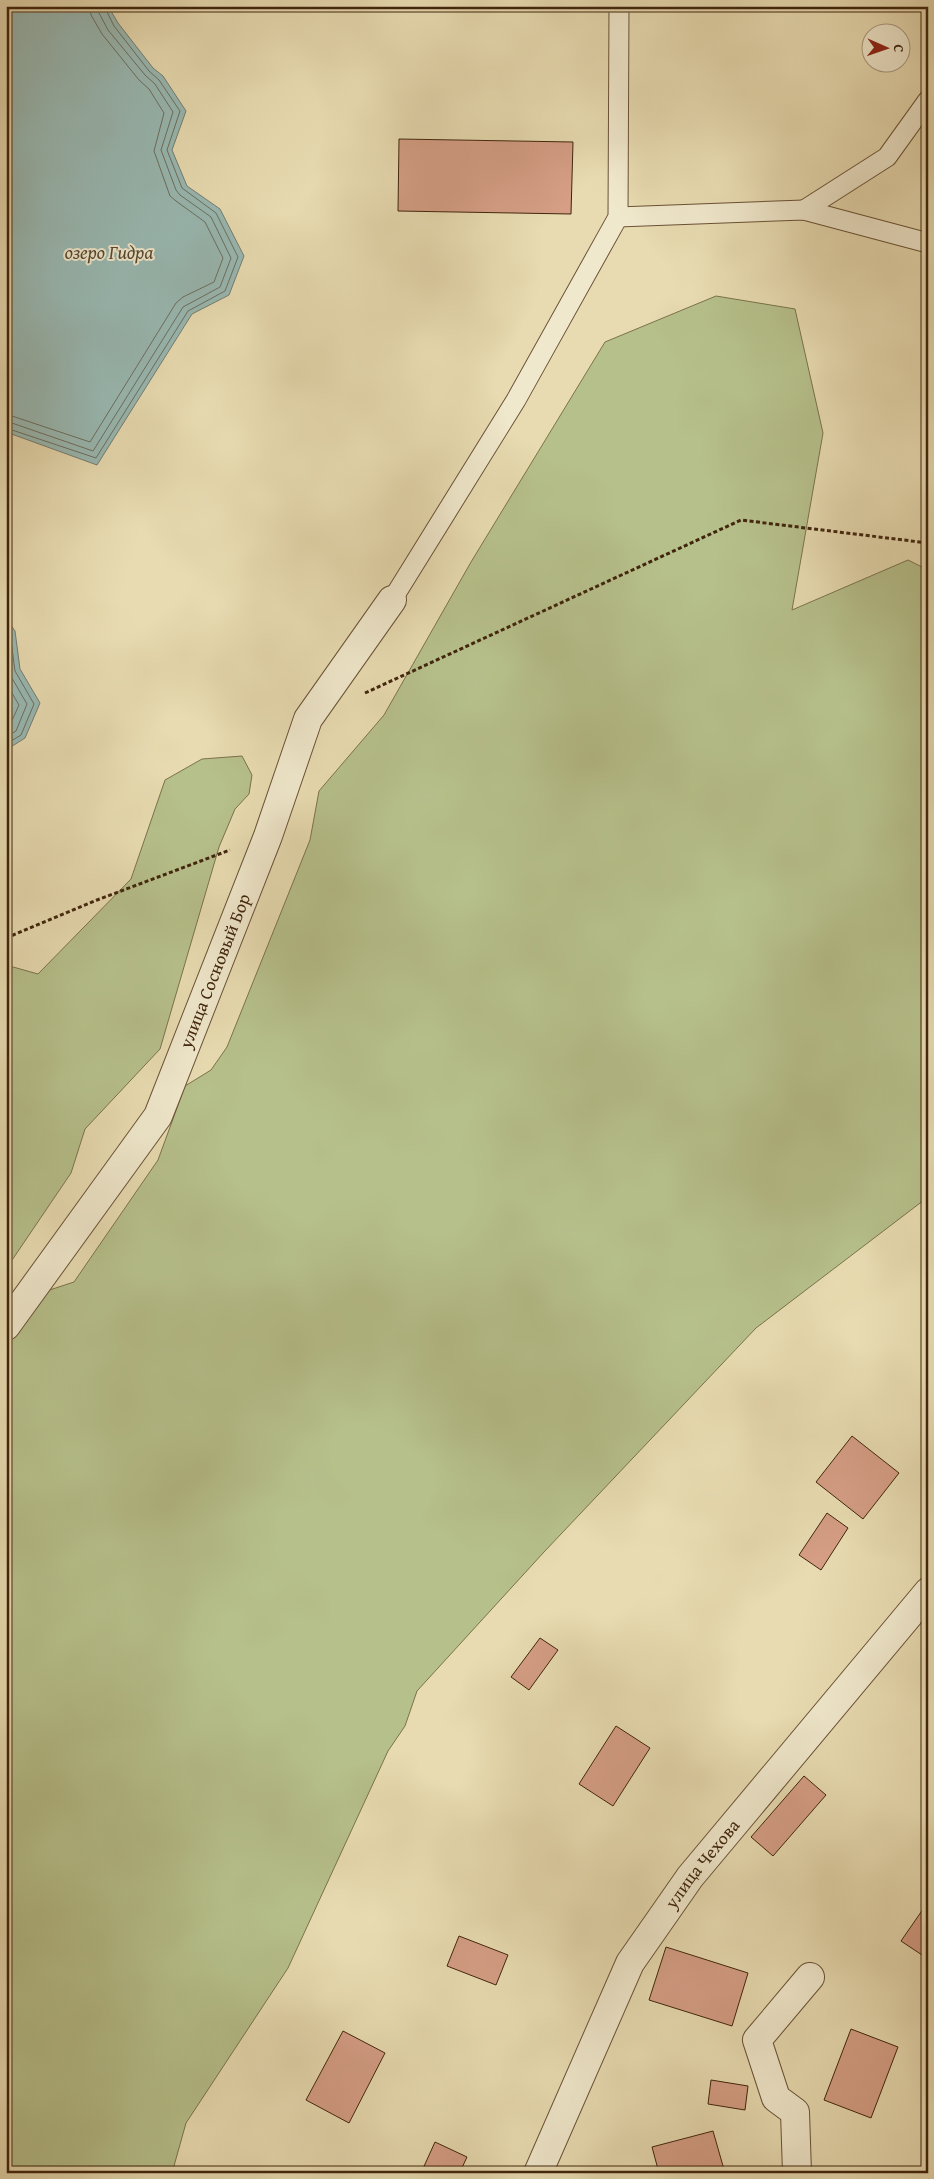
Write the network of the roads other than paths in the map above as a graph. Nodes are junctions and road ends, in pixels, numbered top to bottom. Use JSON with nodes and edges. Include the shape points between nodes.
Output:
{"nodes":[{"id":1,"x":619,"y":6,"type":"edge"},
{"id":2,"x":928,"y":100,"type":"edge"},
{"id":3,"x":804,"y":210,"type":"junction"},
{"id":4,"x":618,"y":217,"type":"junction"},
{"id":5,"x":928,"y":243,"type":"edge"},
{"id":6,"x":392,"y":600,"type":"joint"},
{"id":7,"x":6,"y":1326,"type":"edge"},
{"id":8,"x":928,"y":1592,"type":"edge"},
{"id":9,"x":810,"y":1977,"type":"dead end"},
{"id":10,"x":538,"y":2173,"type":"edge"},
{"id":11,"x":797,"y":2173,"type":"edge"}],
"edges":[{"from":1,"to":4,"type":"lane"},
{"from":2,"to":3,"type":"lane","via":[[887,157]]},
{"from":3,"to":4,"type":"lane"},
{"from":3,"to":5,"type":"lane"},
{"from":4,"to":6,"type":"lane","via":[[516,400]]},
{"from":6,"to":7,"type":"street","name":"улица Сосновый Бор","via":[[308,719],[268,836],[158,1116]]},
{"from":8,"to":10,"type":"street","name":"улица Чехова","via":[[690,1877],[630,1964]]},
{"from":9,"to":11,"type":"street","via":[[757,2040],[776,2098],[795,2112]]}]}
